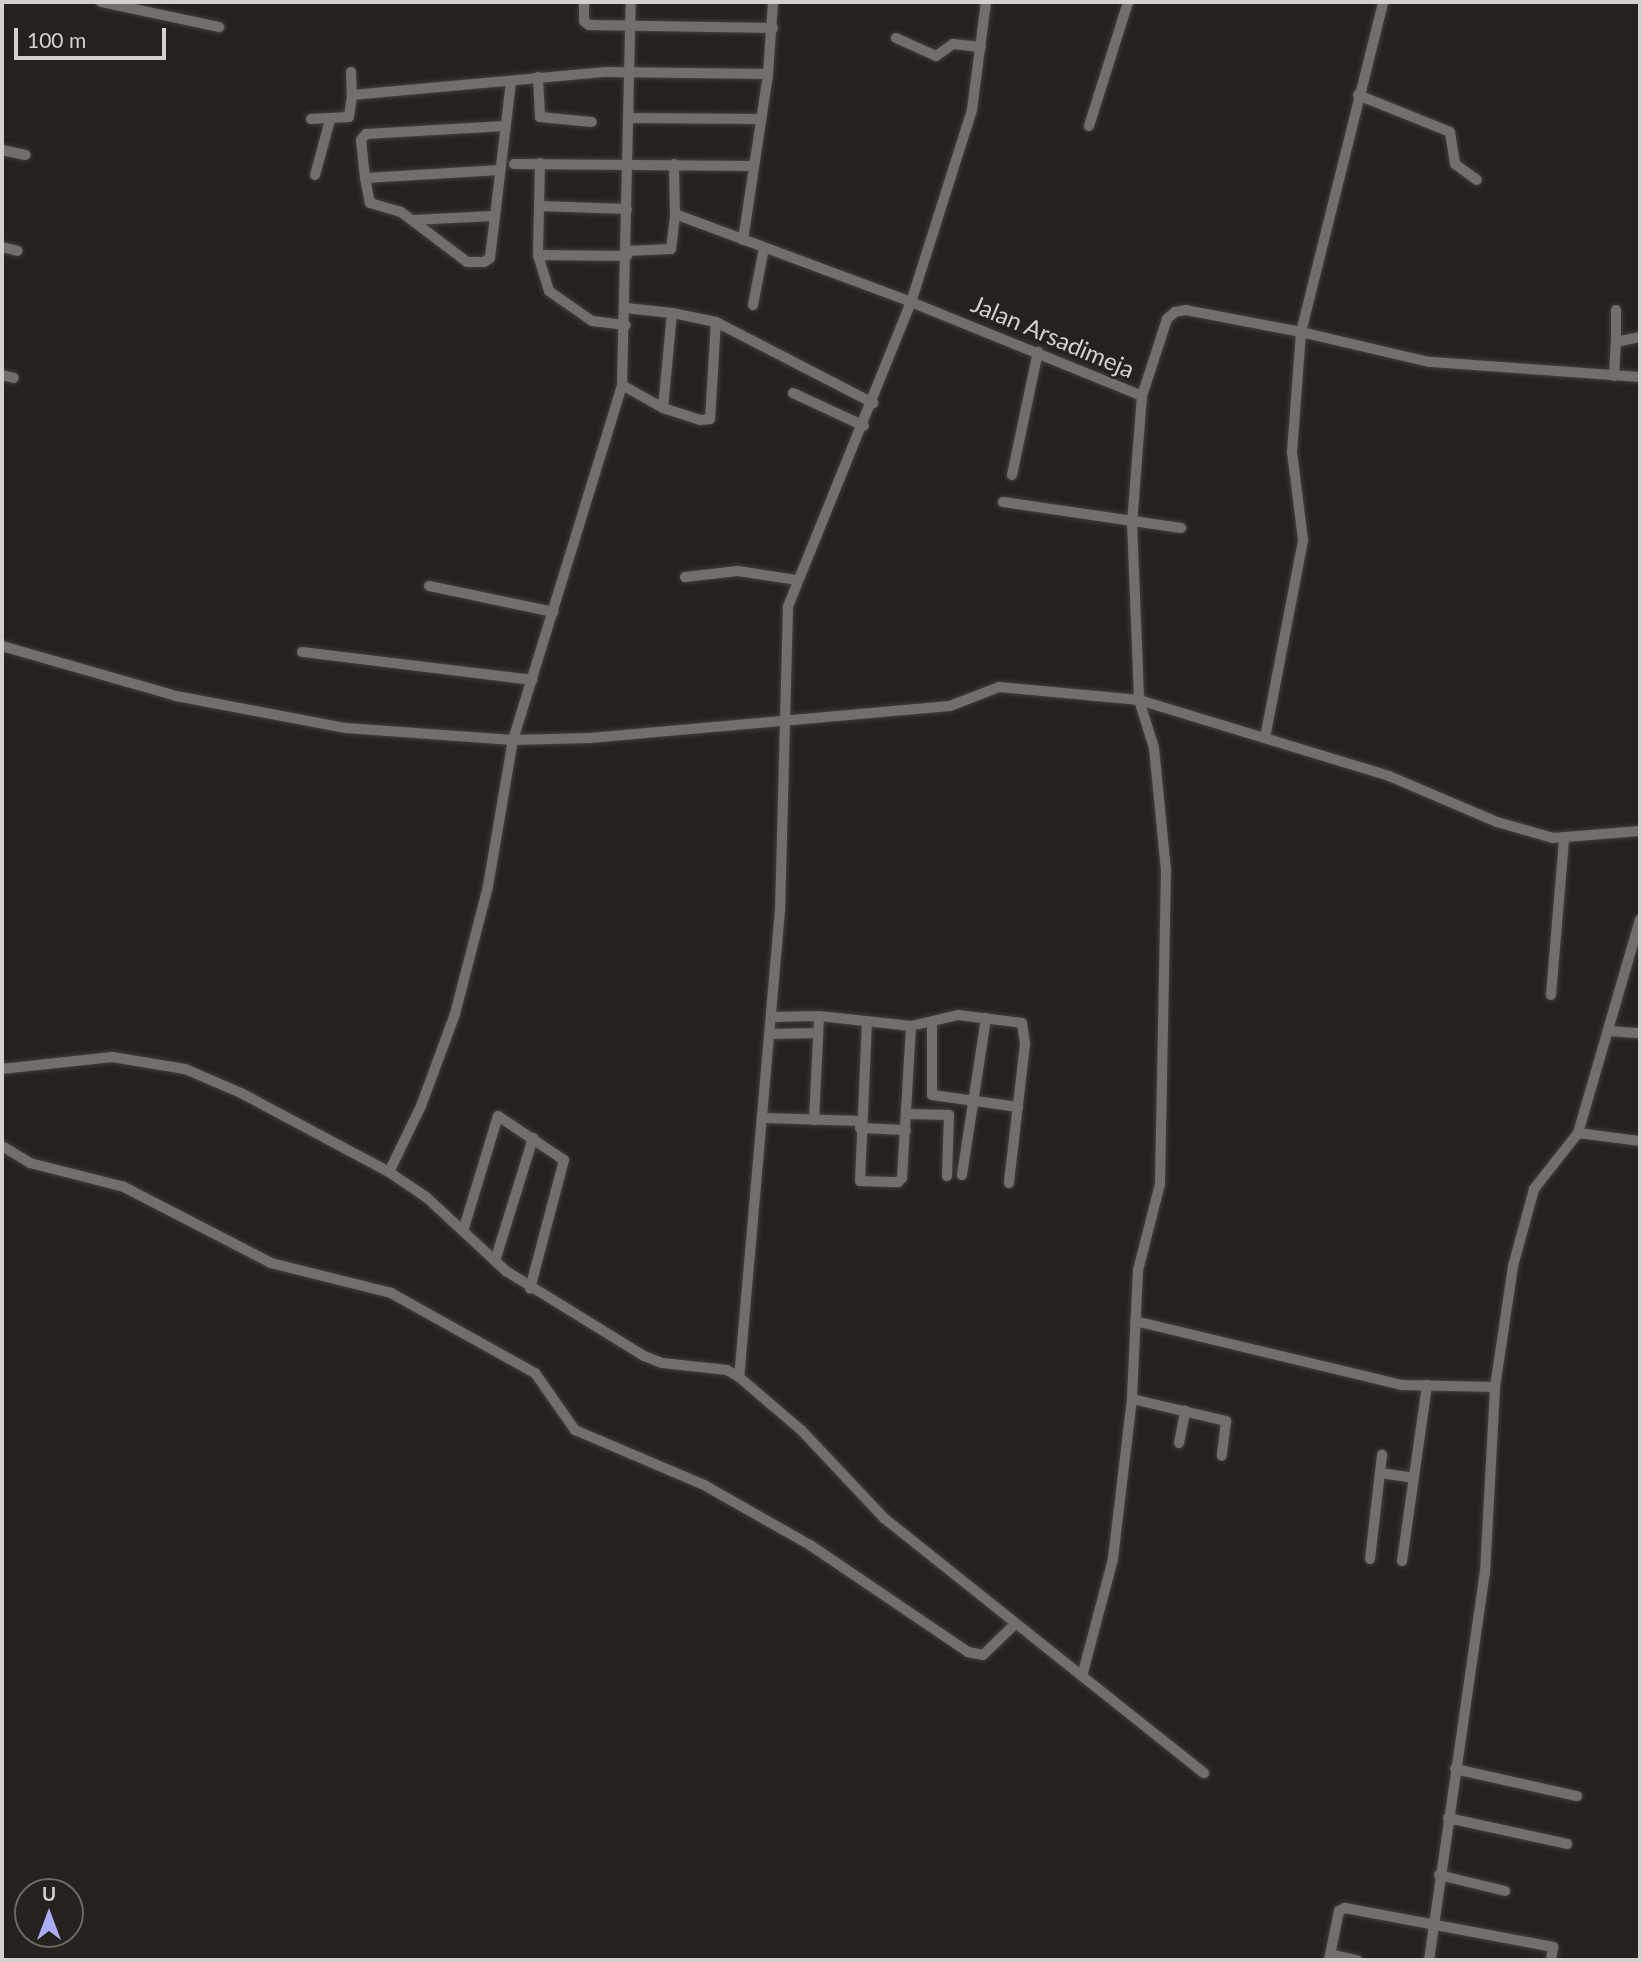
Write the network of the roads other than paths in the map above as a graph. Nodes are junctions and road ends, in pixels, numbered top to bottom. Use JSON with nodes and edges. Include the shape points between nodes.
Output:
{"nodes":[{"id":1,"x":101,"y":2,"type":"edge"},
{"id":2,"x":584,"y":2,"type":"edge"},
{"id":3,"x":631,"y":2,"type":"edge"},
{"id":4,"x":773,"y":2,"type":"edge"},
{"id":5,"x":986,"y":2,"type":"edge"},
{"id":6,"x":1128,"y":2,"type":"edge"},
{"id":7,"x":1383,"y":2,"type":"edge"},
{"id":8,"x":219,"y":27,"type":"dead end"},
{"id":9,"x":631,"y":27,"type":"junction"},
{"id":10,"x":773,"y":29,"type":"junction"},
{"id":11,"x":896,"y":38,"type":"dead end"},
{"id":12,"x":981,"y":47,"type":"junction"},
{"id":13,"x":351,"y":72,"type":"dead end"},
{"id":14,"x":629,"y":72,"type":"junction"},
{"id":15,"x":768,"y":74,"type":"junction"},
{"id":16,"x":538,"y":77,"type":"junction"},
{"id":17,"x":511,"y":83,"type":"junction"},
{"id":18,"x":352,"y":95,"type":"junction"},
{"id":19,"x":1358,"y":95,"type":"junction"},
{"id":20,"x":628,"y":118,"type":"junction"},
{"id":21,"x":310,"y":119,"type":"dead end"},
{"id":22,"x":761,"y":119,"type":"junction"},
{"id":23,"x":330,"y":120,"type":"junction"},
{"id":24,"x":592,"y":122,"type":"dead end"},
{"id":25,"x":505,"y":126,"type":"junction"},
{"id":26,"x":1089,"y":126,"type":"dead end"},
{"id":27,"x":2,"y":150,"type":"edge"},
{"id":28,"x":25,"y":155,"type":"dead end"},
{"id":29,"x":540,"y":163,"type":"junction"},
{"id":30,"x":627,"y":163,"type":"junction"},
{"id":31,"x":514,"y":164,"type":"dead end"},
{"id":32,"x":674,"y":164,"type":"junction"},
{"id":33,"x":754,"y":166,"type":"junction"},
{"id":34,"x":500,"y":170,"type":"junction"},
{"id":35,"x":315,"y":175,"type":"dead end"},
{"id":36,"x":365,"y":178,"type":"junction"},
{"id":37,"x":1477,"y":180,"type":"dead end"},
{"id":38,"x":539,"y":206,"type":"junction"},
{"id":39,"x":627,"y":209,"type":"junction"},
{"id":40,"x":675,"y":214,"type":"junction"},
{"id":41,"x":494,"y":216,"type":"junction"},
{"id":42,"x":413,"y":220,"type":"junction"},
{"id":43,"x":743,"y":240,"type":"junction"},
{"id":44,"x":2,"y":247,"type":"edge"},
{"id":45,"x":764,"y":248,"type":"junction"},
{"id":46,"x":18,"y":251,"type":"dead end"},
{"id":47,"x":627,"y":253,"type":"junction"},
{"id":48,"x":538,"y":255,"type":"junction"},
{"id":49,"x":911,"y":302,"type":"junction"},
{"id":50,"x":753,"y":305,"type":"dead end"},
{"id":51,"x":626,"y":309,"type":"junction"},
{"id":52,"x":1616,"y":310,"type":"dead end"},
{"id":53,"x":672,"y":313,"type":"junction"},
{"id":54,"x":716,"y":322,"type":"junction"},
{"id":55,"x":626,"y":325,"type":"junction"},
{"id":56,"x":1301,"y":332,"type":"junction"},
{"id":57,"x":1640,"y":337,"type":"edge"},
{"id":58,"x":1616,"y":342,"type":"junction"},
{"id":59,"x":1038,"y":352,"type":"junction"},
{"id":60,"x":2,"y":374,"type":"edge"},
{"id":61,"x":1614,"y":376,"type":"junction"},
{"id":62,"x":1640,"y":377,"type":"edge"},
{"id":63,"x":14,"y":379,"type":"dead end"},
{"id":64,"x":622,"y":385,"type":"junction"},
{"id":65,"x":793,"y":393,"type":"dead end"},
{"id":66,"x":1142,"y":396,"type":"junction"},
{"id":67,"x":873,"y":403,"type":"junction"},
{"id":68,"x":663,"y":408,"type":"junction"},
{"id":69,"x":864,"y":426,"type":"junction"},
{"id":70,"x":1012,"y":475,"type":"dead end"},
{"id":71,"x":1003,"y":502,"type":"dead end"},
{"id":72,"x":1132,"y":522,"type":"junction"},
{"id":73,"x":1181,"y":528,"type":"dead end"},
{"id":74,"x":685,"y":577,"type":"dead end"},
{"id":75,"x":797,"y":580,"type":"junction"},
{"id":76,"x":429,"y":586,"type":"dead end"},
{"id":77,"x":553,"y":612,"type":"junction"},
{"id":78,"x":2,"y":646,"type":"edge"},
{"id":79,"x":302,"y":652,"type":"dead end"},
{"id":80,"x":532,"y":680,"type":"junction"},
{"id":81,"x":1139,"y":700,"type":"junction"},
{"id":82,"x":782,"y":719,"type":"junction"},
{"id":83,"x":1265,"y":738,"type":"junction"},
{"id":84,"x":513,"y":740,"type":"junction"},
{"id":85,"x":1640,"y":831,"type":"edge"},
{"id":86,"x":1564,"y":839,"type":"junction"},
{"id":87,"x":1640,"y":920,"type":"edge"},
{"id":88,"x":1551,"y":995,"type":"dead end"},
{"id":89,"x":818,"y":1016,"type":"junction"},
{"id":90,"x":771,"y":1017,"type":"junction"},
{"id":91,"x":986,"y":1018,"type":"junction"},
{"id":92,"x":867,"y":1021,"type":"junction"},
{"id":93,"x":932,"y":1023,"type":"junction"},
{"id":94,"x":911,"y":1026,"type":"junction"},
{"id":95,"x":1608,"y":1031,"type":"junction"},
{"id":96,"x":818,"y":1032,"type":"junction"},
{"id":97,"x":1640,"y":1033,"type":"edge"},
{"id":98,"x":770,"y":1034,"type":"junction"},
{"id":99,"x":2,"y":1069,"type":"edge"},
{"id":100,"x":972,"y":1102,"type":"junction"},
{"id":101,"x":1018,"y":1107,"type":"junction"},
{"id":102,"x":907,"y":1114,"type":"junction"},
{"id":103,"x":765,"y":1118,"type":"junction"},
{"id":104,"x":814,"y":1120,"type":"junction"},
{"id":105,"x":860,"y":1124,"type":"junction"},
{"id":106,"x":906,"y":1130,"type":"junction"},
{"id":107,"x":1578,"y":1133,"type":"junction"},
{"id":108,"x":533,"y":1138,"type":"junction"},
{"id":109,"x":1640,"y":1141,"type":"edge"},
{"id":110,"x":2,"y":1146,"type":"edge"},
{"id":111,"x":389,"y":1172,"type":"junction"},
{"id":112,"x":962,"y":1175,"type":"dead end"},
{"id":113,"x":947,"y":1176,"type":"dead end"},
{"id":114,"x":1009,"y":1183,"type":"dead end"},
{"id":115,"x":463,"y":1231,"type":"junction"},
{"id":116,"x":495,"y":1261,"type":"junction"},
{"id":117,"x":530,"y":1289,"type":"junction"},
{"id":118,"x":1135,"y":1321,"type":"junction"},
{"id":119,"x":739,"y":1377,"type":"junction"},
{"id":120,"x":1427,"y":1385,"type":"junction"},
{"id":121,"x":1495,"y":1387,"type":"junction"},
{"id":122,"x":1132,"y":1399,"type":"junction"},
{"id":123,"x":1185,"y":1410,"type":"junction"},
{"id":124,"x":1179,"y":1443,"type":"dead end"},
{"id":125,"x":1382,"y":1455,"type":"dead end"},
{"id":126,"x":1222,"y":1456,"type":"dead end"},
{"id":127,"x":1380,"y":1473,"type":"junction"},
{"id":128,"x":1414,"y":1478,"type":"junction"},
{"id":129,"x":1370,"y":1559,"type":"dead end"},
{"id":130,"x":1402,"y":1561,"type":"dead end"},
{"id":131,"x":1013,"y":1626,"type":"junction"},
{"id":132,"x":1082,"y":1676,"type":"junction"},
{"id":133,"x":1455,"y":1769,"type":"junction"},
{"id":134,"x":1204,"y":1773,"type":"dead end"},
{"id":135,"x":1577,"y":1796,"type":"dead end"},
{"id":136,"x":1448,"y":1818,"type":"junction"},
{"id":137,"x":1567,"y":1844,"type":"dead end"},
{"id":138,"x":1439,"y":1875,"type":"junction"},
{"id":139,"x":1504,"y":1891,"type":"dead end"},
{"id":140,"x":1434,"y":1925,"type":"junction"},
{"id":141,"x":1330,"y":1957,"type":"edge"},
{"id":142,"x":1357,"y":1960,"type":"edge"},
{"id":143,"x":1429,"y":1960,"type":"edge"},
{"id":144,"x":1551,"y":1960,"type":"edge"}],
"edges":[{"from":1,"to":8,"type":"street"},
{"from":2,"to":9,"type":"street","via":[[586,24]]},
{"from":3,"to":9,"type":"street"},
{"from":4,"to":10,"type":"street"},
{"from":5,"to":12,"type":"street"},
{"from":6,"to":26,"type":"street"},
{"from":7,"to":19,"type":"street"},
{"from":9,"to":10,"type":"street"},
{"from":9,"to":14,"type":"street"},
{"from":10,"to":15,"type":"street"},
{"from":11,"to":12,"type":"street","via":[[936,56],[953,44]]},
{"from":12,"to":49,"type":"street","via":[[972,110]]},
{"from":13,"to":18,"type":"street"},
{"from":14,"to":15,"type":"street"},
{"from":14,"to":16,"type":"street"},
{"from":14,"to":20,"type":"street"},
{"from":15,"to":22,"type":"street"},
{"from":16,"to":17,"type":"street"},
{"from":16,"to":24,"type":"street","via":[[540,117]]},
{"from":17,"to":18,"type":"street"},
{"from":17,"to":25,"type":"street"},
{"from":18,"to":23,"type":"street","via":[[349,117]]},
{"from":19,"to":37,"type":"street","via":[[1450,132],[1455,164]]},
{"from":19,"to":56,"type":"street"},
{"from":20,"to":22,"type":"street"},
{"from":20,"to":30,"type":"street"},
{"from":21,"to":23,"type":"street"},
{"from":22,"to":33,"type":"street"},
{"from":23,"to":35,"type":"street"},
{"from":25,"to":34,"type":"street"},
{"from":25,"to":36,"type":"street","via":[[366,134],[361,140]]},
{"from":27,"to":28,"type":"street"},
{"from":29,"to":30,"type":"street"},
{"from":29,"to":31,"type":"street"},
{"from":29,"to":38,"type":"street"},
{"from":30,"to":32,"type":"street"},
{"from":30,"to":39,"type":"street"},
{"from":32,"to":33,"type":"street"},
{"from":32,"to":40,"type":"street"},
{"from":33,"to":43,"type":"street"},
{"from":34,"to":36,"type":"street"},
{"from":34,"to":41,"type":"street"},
{"from":36,"to":42,"type":"street","via":[[370,204]]},
{"from":38,"to":39,"type":"street"},
{"from":38,"to":48,"type":"street"},
{"from":39,"to":47,"type":"street"},
{"from":40,"to":43,"type":"street","name":"Jalan Arsadimeja"},
{"from":40,"to":47,"type":"street","via":[[671,249]]},
{"from":41,"to":42,"type":"street"},
{"from":41,"to":42,"type":"street","via":[[490,258],[475,263],[461,259]]},
{"from":43,"to":45,"type":"street","name":"Jalan Arsadimeja"},
{"from":44,"to":46,"type":"street"},
{"from":45,"to":49,"type":"street","name":"Jalan Arsadimeja"},
{"from":45,"to":50,"type":"street"},
{"from":47,"to":48,"type":"street"},
{"from":47,"to":51,"type":"street"},
{"from":48,"to":55,"type":"street","via":[[543,281],[572,310],[592,321]]},
{"from":49,"to":59,"type":"street","name":"Jalan Arsadimeja"},
{"from":49,"to":67,"type":"street"},
{"from":51,"to":53,"type":"street"},
{"from":51,"to":55,"type":"street"},
{"from":52,"to":58,"type":"street"},
{"from":53,"to":54,"type":"street"},
{"from":53,"to":68,"type":"street"},
{"from":54,"to":67,"type":"street"},
{"from":54,"to":68,"type":"street","via":[[713,414],[700,420]]},
{"from":55,"to":64,"type":"street"},
{"from":56,"to":61,"type":"street","via":[[1429,362]]},
{"from":56,"to":66,"type":"street","name":"Jalan Arsadimeja","via":[[1186,310],[1175,312],[1167,319]]},
{"from":56,"to":83,"type":"street","via":[[1292,452],[1303,540]]},
{"from":57,"to":58,"type":"street"},
{"from":58,"to":61,"type":"street"},
{"from":59,"to":66,"type":"street","name":"Jalan Arsadimeja"},
{"from":59,"to":70,"type":"street"},
{"from":60,"to":63,"type":"street"},
{"from":61,"to":62,"type":"street"},
{"from":64,"to":68,"type":"street"},
{"from":64,"to":77,"type":"street"},
{"from":65,"to":69,"type":"street"},
{"from":66,"to":72,"type":"street"},
{"from":67,"to":69,"type":"street"},
{"from":69,"to":75,"type":"street"},
{"from":71,"to":72,"type":"street"},
{"from":72,"to":73,"type":"street"},
{"from":72,"to":81,"type":"street"},
{"from":74,"to":75,"type":"street","via":[[738,571]]},
{"from":75,"to":82,"type":"street","via":[[788,607]]},
{"from":76,"to":77,"type":"street"},
{"from":77,"to":80,"type":"street"},
{"from":78,"to":84,"type":"street","via":[[176,696],[346,728]]},
{"from":79,"to":80,"type":"street"},
{"from":80,"to":84,"type":"street"},
{"from":81,"to":82,"type":"street","via":[[999,687],[950,706]]},
{"from":81,"to":83,"type":"street"},
{"from":81,"to":118,"type":"street","via":[[1160,784],[1168,967],[1160,1184],[1138,1270]]},
{"from":82,"to":84,"type":"street","via":[[590,738]]},
{"from":82,"to":90,"type":"street","via":[[780,910]]},
{"from":83,"to":86,"type":"street","via":[[1390,776],[1497,822]]},
{"from":84,"to":111,"type":"street","via":[[488,886],[455,1014],[421,1106]]},
{"from":85,"to":86,"type":"street"},
{"from":86,"to":88,"type":"street"},
{"from":87,"to":95,"type":"street"},
{"from":89,"to":90,"type":"street"},
{"from":89,"to":92,"type":"street"},
{"from":89,"to":96,"type":"street"},
{"from":90,"to":98,"type":"street"},
{"from":91,"to":93,"type":"street","via":[[950,1016]]},
{"from":91,"to":100,"type":"street"},
{"from":91,"to":101,"type":"street","via":[[1024,1024]]},
{"from":92,"to":94,"type":"street"},
{"from":92,"to":105,"type":"street"},
{"from":93,"to":94,"type":"street"},
{"from":93,"to":100,"type":"street","via":[[930,1092],[936,1098]]},
{"from":94,"to":102,"type":"street"},
{"from":95,"to":97,"type":"street"},
{"from":95,"to":107,"type":"street"},
{"from":96,"to":98,"type":"street"},
{"from":96,"to":104,"type":"street"},
{"from":98,"to":103,"type":"street"},
{"from":99,"to":111,"type":"street","via":[[112,1057],[185,1069],[241,1093]]},
{"from":100,"to":101,"type":"street"},
{"from":100,"to":112,"type":"street"},
{"from":101,"to":114,"type":"street"},
{"from":102,"to":106,"type":"street"},
{"from":102,"to":113,"type":"street","via":[[949,1115]]},
{"from":103,"to":104,"type":"street"},
{"from":103,"to":119,"type":"street"},
{"from":104,"to":105,"type":"street"},
{"from":105,"to":106,"type":"street"},
{"from":105,"to":106,"type":"street","via":[[860,1181],[900,1181]]},
{"from":107,"to":109,"type":"street"},
{"from":107,"to":121,"type":"street","via":[[1534,1189],[1526,1208]]},
{"from":108,"to":115,"type":"street","via":[[498,1116]]},
{"from":108,"to":116,"type":"street"},
{"from":108,"to":117,"type":"street","via":[[564,1160]]},
{"from":110,"to":131,"type":"street","via":[[30,1163],[124,1186],[271,1263],[391,1293],[535,1373],[575,1430],[718,1493],[810,1545],[968,1652],[984,1655]]},
{"from":111,"to":115,"type":"street","via":[[426,1197]]},
{"from":115,"to":116,"type":"street"},
{"from":116,"to":117,"type":"street"},
{"from":117,"to":119,"type":"street","via":[[643,1356],[662,1363],[727,1370]]},
{"from":118,"to":120,"type":"street","via":[[1402,1385]]},
{"from":118,"to":122,"type":"street"},
{"from":119,"to":131,"type":"street","via":[[801,1430],[884,1518]]},
{"from":120,"to":121,"type":"street"},
{"from":120,"to":128,"type":"street"},
{"from":121,"to":133,"type":"street","via":[[1485,1573]]},
{"from":122,"to":123,"type":"street"},
{"from":122,"to":132,"type":"street","via":[[1113,1559]]},
{"from":123,"to":124,"type":"street"},
{"from":123,"to":126,"type":"street","via":[[1226,1421]]},
{"from":125,"to":127,"type":"street"},
{"from":127,"to":128,"type":"street"},
{"from":127,"to":129,"type":"street"},
{"from":128,"to":130,"type":"street"},
{"from":131,"to":132,"type":"street"},
{"from":132,"to":134,"type":"street"},
{"from":133,"to":135,"type":"street"},
{"from":133,"to":136,"type":"street"},
{"from":136,"to":137,"type":"street"},
{"from":136,"to":138,"type":"street"},
{"from":138,"to":139,"type":"street"},
{"from":138,"to":140,"type":"street"},
{"from":140,"to":141,"type":"street","via":[[1345,1908],[1339,1911]]},
{"from":140,"to":143,"type":"street"},
{"from":140,"to":144,"type":"street","via":[[1553,1947]]},
{"from":141,"to":142,"type":"street"}]}
